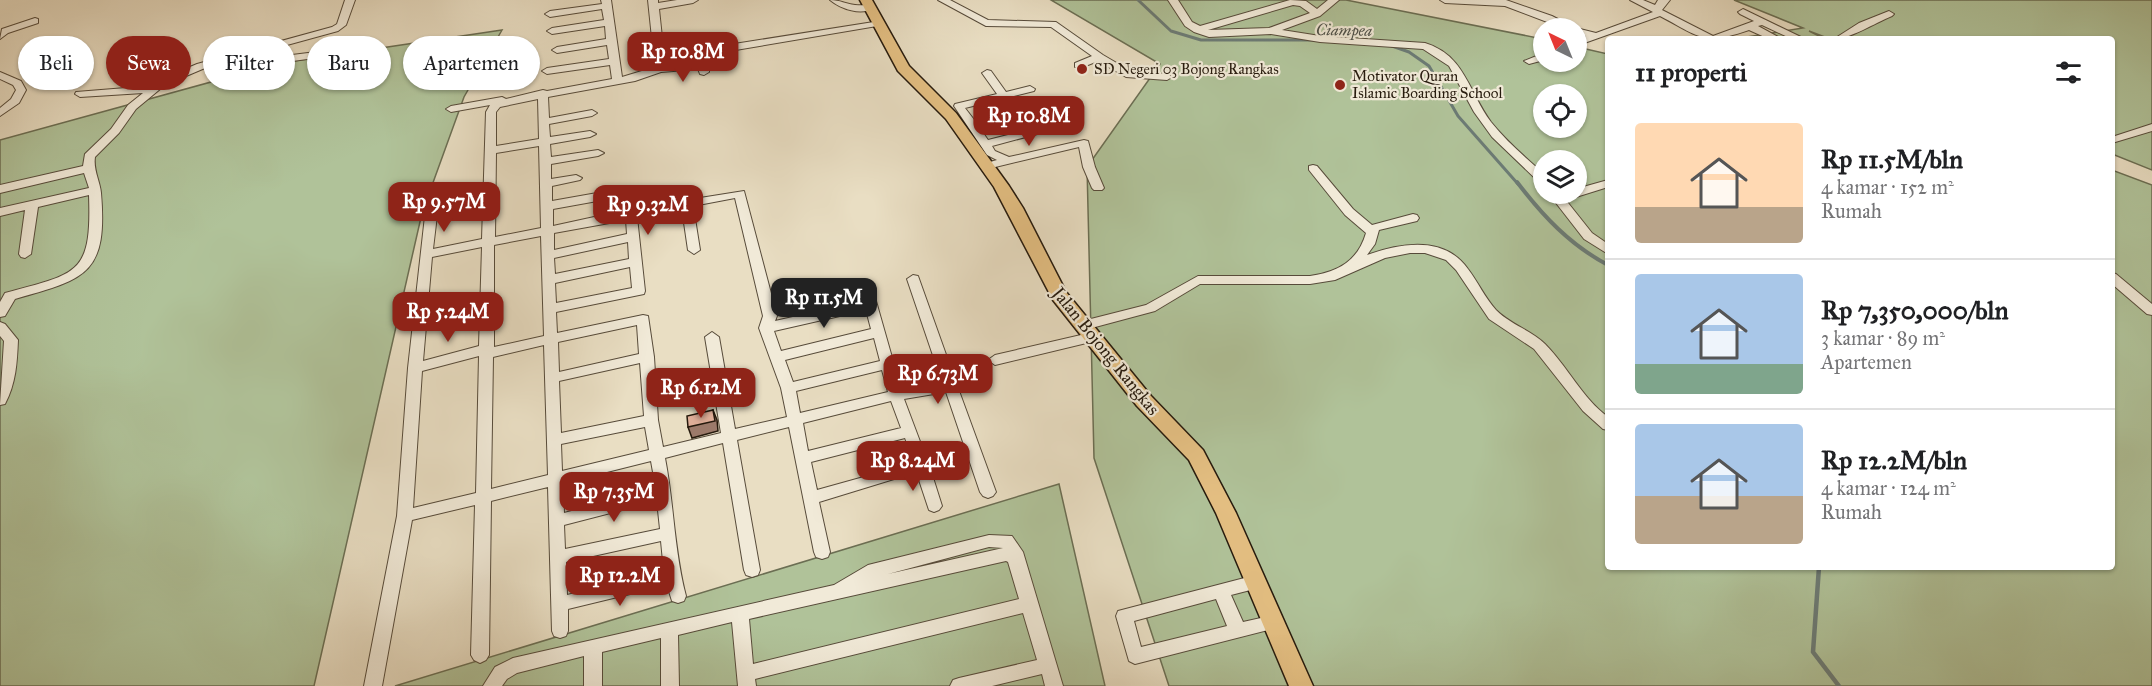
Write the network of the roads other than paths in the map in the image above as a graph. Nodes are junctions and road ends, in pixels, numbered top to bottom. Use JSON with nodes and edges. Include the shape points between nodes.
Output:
{"nodes":[{"id":1,"x":350,"y":0,"type":"edge"},
{"id":2,"x":693,"y":0,"type":"edge"},
{"id":3,"x":835,"y":0,"type":"edge"},
{"id":4,"x":943,"y":0,"type":"edge"},
{"id":5,"x":1173,"y":0,"type":"edge"},
{"id":6,"x":1334,"y":0,"type":"edge"},
{"id":7,"x":1445,"y":0,"type":"edge"},
{"id":8,"x":1635,"y":0,"type":"edge"},
{"id":9,"x":1665,"y":0,"type":"edge"},
{"id":10,"x":606,"y":3,"type":"edge"},
{"id":11,"x":653,"y":3,"type":"edge"},
{"id":12,"x":870,"y":10,"type":"edge"},
{"id":13,"x":1658,"y":11,"type":"junction"},
{"id":14,"x":1743,"y":12,"type":"dead end"},
{"id":15,"x":550,"y":14,"type":"dead end"},
{"id":16,"x":1317,"y":14,"type":"junction"},
{"id":17,"x":1889,"y":14,"type":"dead end"},
{"id":18,"x":1549,"y":18,"type":"edge"},
{"id":19,"x":35,"y":21,"type":"dead end"},
{"id":20,"x":1763,"y":21,"type":"junction"},
{"id":21,"x":609,"y":22,"type":"junction"},
{"id":22,"x":1749,"y":26,"type":"junction"},
{"id":23,"x":1197,"y":30,"type":"junction"},
{"id":24,"x":552,"y":31,"type":"dead end"},
{"id":25,"x":1271,"y":31,"type":"junction"},
{"id":26,"x":1587,"y":34,"type":"edge"},
{"id":27,"x":0,"y":36,"type":"edge"},
{"id":28,"x":1597,"y":36,"type":"junction"},
{"id":29,"x":1707,"y":36,"type":"edge"},
{"id":30,"x":1721,"y":36,"type":"edge"},
{"id":31,"x":1771,"y":36,"type":"edge"},
{"id":32,"x":1794,"y":36,"type":"edge"},
{"id":33,"x":1844,"y":36,"type":"edge"},
{"id":34,"x":1587,"y":39,"type":"edge"},
{"id":35,"x":295,"y":40,"type":"edge"},
{"id":36,"x":612,"y":41,"type":"junction"},
{"id":37,"x":557,"y":50,"type":"dead end"},
{"id":38,"x":1099,"y":57,"type":"junction"},
{"id":39,"x":1533,"y":60,"type":"edge"},
{"id":40,"x":614,"y":61,"type":"junction"},
{"id":41,"x":1529,"y":61,"type":"dead end"},
{"id":42,"x":1079,"y":65,"type":"dead end"},
{"id":43,"x":660,"y":69,"type":"junction"},
{"id":44,"x":547,"y":71,"type":"dead end"},
{"id":45,"x":987,"y":73,"type":"dead end"},
{"id":46,"x":0,"y":75,"type":"edge"},
{"id":47,"x":1167,"y":77,"type":"dead end"},
{"id":48,"x":616,"y":81,"type":"junction"},
{"id":49,"x":1030,"y":89,"type":"dead end"},
{"id":50,"x":137,"y":90,"type":"edge"},
{"id":51,"x":150,"y":90,"type":"edge"},
{"id":52,"x":80,"y":94,"type":"dead end"},
{"id":53,"x":538,"y":95,"type":"junction"},
{"id":54,"x":1003,"y":95,"type":"junction"},
{"id":55,"x":510,"y":101,"type":"junction"},
{"id":56,"x":1050,"y":105,"type":"dead end"},
{"id":57,"x":451,"y":110,"type":"dead end"},
{"id":58,"x":0,"y":113,"type":"edge"},
{"id":59,"x":592,"y":113,"type":"dead end"},
{"id":60,"x":492,"y":118,"type":"junction"},
{"id":61,"x":544,"y":122,"type":"junction"},
{"id":62,"x":1067,"y":123,"type":"dead end"},
{"id":63,"x":972,"y":124,"type":"junction"},
{"id":64,"x":2152,"y":127,"type":"edge"},
{"id":65,"x":591,"y":134,"type":"dead end"},
{"id":66,"x":2115,"y":139,"type":"edge"},
{"id":67,"x":544,"y":142,"type":"junction"},
{"id":68,"x":985,"y":144,"type":"junction"},
{"id":69,"x":492,"y":150,"type":"junction"},
{"id":70,"x":598,"y":153,"type":"dead end"},
{"id":71,"x":1007,"y":161,"type":"junction"},
{"id":72,"x":544,"y":162,"type":"junction"},
{"id":73,"x":987,"y":166,"type":"junction"},
{"id":74,"x":89,"y":168,"type":"junction"},
{"id":75,"x":1313,"y":168,"type":"dead end"},
{"id":76,"x":1533,"y":171,"type":"edge"},
{"id":77,"x":576,"y":178,"type":"dead end"},
{"id":78,"x":547,"y":183,"type":"junction"},
{"id":79,"x":1605,"y":184,"type":"edge"},
{"id":80,"x":1098,"y":188,"type":"dead end"},
{"id":81,"x":0,"y":189,"type":"edge"},
{"id":82,"x":1587,"y":189,"type":"edge"},
{"id":83,"x":95,"y":190,"type":"junction"},
{"id":84,"x":614,"y":194,"type":"dead end"},
{"id":85,"x":687,"y":202,"type":"junction"},
{"id":86,"x":32,"y":204,"type":"junction"},
{"id":87,"x":1564,"y":204,"type":"edge"},
{"id":88,"x":547,"y":206,"type":"junction"},
{"id":89,"x":432,"y":207,"type":"dead end"},
{"id":90,"x":0,"y":212,"type":"edge"},
{"id":91,"x":631,"y":213,"type":"junction"},
{"id":92,"x":1413,"y":218,"type":"dead end"},
{"id":93,"x":547,"y":229,"type":"junction"},
{"id":94,"x":1372,"y":231,"type":"junction"},
{"id":95,"x":633,"y":237,"type":"junction"},
{"id":96,"x":490,"y":241,"type":"junction"},
{"id":97,"x":1605,"y":248,"type":"edge"},
{"id":98,"x":694,"y":250,"type":"dead end"},
{"id":99,"x":25,"y":254,"type":"dead end"},
{"id":100,"x":426,"y":254,"type":"junction"},
{"id":101,"x":547,"y":256,"type":"junction"},
{"id":102,"x":636,"y":262,"type":"junction"},
{"id":103,"x":1353,"y":266,"type":"junction"},
{"id":104,"x":913,"y":279,"type":"dead end"},
{"id":105,"x":548,"y":280,"type":"junction"},
{"id":106,"x":2115,"y":280,"type":"edge"},
{"id":107,"x":5,"y":297,"type":"edge"},
{"id":108,"x":549,"y":309,"type":"junction"},
{"id":109,"x":2152,"y":312,"type":"edge"},
{"id":110,"x":0,"y":313,"type":"edge"},
{"id":111,"x":0,"y":327,"type":"edge"},
{"id":112,"x":766,"y":328,"type":"junction"},
{"id":113,"x":1089,"y":331,"type":"junction"},
{"id":114,"x":879,"y":332,"type":"junction"},
{"id":115,"x":712,"y":336,"type":"dead end"},
{"id":116,"x":552,"y":339,"type":"junction"},
{"id":117,"x":488,"y":351,"type":"junction"},
{"id":118,"x":647,"y":357,"type":"junction"},
{"id":119,"x":778,"y":357,"type":"junction"},
{"id":120,"x":995,"y":360,"type":"dead end"},
{"id":121,"x":888,"y":364,"type":"junction"},
{"id":122,"x":415,"y":368,"type":"junction"},
{"id":123,"x":552,"y":378,"type":"junction"},
{"id":124,"x":957,"y":382,"type":"junction"},
{"id":125,"x":788,"y":388,"type":"junction"},
{"id":126,"x":896,"y":395,"type":"junction"},
{"id":127,"x":0,"y":400,"type":"edge"},
{"id":128,"x":651,"y":420,"type":"junction"},
{"id":129,"x":794,"y":420,"type":"junction"},
{"id":130,"x":1605,"y":423,"type":"edge"},
{"id":131,"x":910,"y":431,"type":"junction"},
{"id":132,"x":729,"y":437,"type":"junction"},
{"id":133,"x":554,"y":440,"type":"junction"},
{"id":134,"x":657,"y":455,"type":"junction"},
{"id":135,"x":803,"y":458,"type":"junction"},
{"id":136,"x":923,"y":468,"type":"junction"},
{"id":137,"x":555,"y":479,"type":"junction"},
{"id":138,"x":988,"y":492,"type":"dead end"},
{"id":139,"x":664,"y":493,"type":"junction"},
{"id":140,"x":485,"y":496,"type":"junction"},
{"id":141,"x":811,"y":498,"type":"junction"},
{"id":142,"x":934,"y":506,"type":"dead end"},
{"id":143,"x":405,"y":516,"type":"junction"},
{"id":144,"x":556,"y":521,"type":"junction"},
{"id":145,"x":669,"y":533,"type":"junction"},
{"id":146,"x":822,"y":552,"type":"dead end"},
{"id":147,"x":559,"y":557,"type":"junction"},
{"id":148,"x":752,"y":570,"type":"dead end"},
{"id":149,"x":673,"y":577,"type":"junction"},
{"id":150,"x":1256,"y":582,"type":"junction"},
{"id":151,"x":1221,"y":592,"type":"junction"},
{"id":152,"x":678,"y":596,"type":"dead end"},
{"id":153,"x":559,"y":604,"type":"junction"},
{"id":154,"x":1029,"y":604,"type":"junction"},
{"id":155,"x":740,"y":614,"type":"junction"},
{"id":156,"x":1274,"y":622,"type":"junction"},
{"id":157,"x":669,"y":629,"type":"junction"},
{"id":158,"x":560,"y":631,"type":"dead end"},
{"id":159,"x":1238,"y":631,"type":"junction"},
{"id":160,"x":593,"y":646,"type":"junction"},
{"id":161,"x":480,"y":655,"type":"dead end"},
{"id":162,"x":1047,"y":665,"type":"junction"},
{"id":163,"x":747,"y":680,"type":"edge"},
{"id":164,"x":373,"y":686,"type":"edge"},
{"id":165,"x":492,"y":686,"type":"edge"},
{"id":166,"x":593,"y":686,"type":"edge"},
{"id":167,"x":670,"y":686,"type":"edge"},
{"id":168,"x":959,"y":686,"type":"edge"},
{"id":169,"x":1054,"y":686,"type":"edge"},
{"id":170,"x":1301,"y":686,"type":"edge"}],
"edges":[{"from":1,"to":35,"type":"street","via":[[339,27]]},
{"from":2,"to":11,"type":"street"},
{"from":3,"to":12,"type":"street","via":[[855,9]]},
{"from":4,"to":38,"type":"street","via":[[986,23],[1053,24]]},
{"from":5,"to":23,"type":"street","via":[[1188,24]]},
{"from":6,"to":16,"type":"street"},
{"from":7,"to":18,"type":"street","via":[[1506,3]]},
{"from":8,"to":13,"type":"street"},
{"from":9,"to":13,"type":"street"},
{"from":10,"to":15,"type":"street"},
{"from":10,"to":21,"type":"street"},
{"from":11,"to":43,"type":"street"},
{"from":12,"to":43,"type":"street","via":[[709,51],[699,56],[704,68]]},
{"from":12,"to":73,"type":"main road","name":"Jalan Bojong Rangkas","via":[[903,68],[946,110]]},
{"from":13,"to":28,"type":"street"},
{"from":13,"to":29,"type":"street"},
{"from":14,"to":20,"type":"street"},
{"from":16,"to":23,"type":"street","via":[[1303,3],[1293,2]]},
{"from":16,"to":25,"type":"street"},
{"from":17,"to":33,"type":"street"},
{"from":19,"to":27,"type":"street"},
{"from":20,"to":22,"type":"street"},
{"from":20,"to":32,"type":"street"},
{"from":21,"to":24,"type":"street"},
{"from":21,"to":36,"type":"street"},
{"from":22,"to":30,"type":"street"},
{"from":22,"to":31,"type":"street"},
{"from":23,"to":25,"type":"street","via":[[1217,34]]},
{"from":25,"to":76,"type":"street","via":[[1436,50],[1452,62],[1468,84],[1478,109],[1498,138]]},
{"from":26,"to":28,"type":"street"},
{"from":28,"to":34,"type":"street"},
{"from":36,"to":37,"type":"street"},
{"from":36,"to":40,"type":"street"},
{"from":38,"to":42,"type":"street"},
{"from":38,"to":47,"type":"street","via":[[1130,75]]},
{"from":39,"to":41,"type":"street"},
{"from":40,"to":44,"type":"street"},
{"from":40,"to":48,"type":"street"},
{"from":43,"to":48,"type":"street"},
{"from":45,"to":54,"type":"street"},
{"from":46,"to":58,"type":"street","via":[[17,83],[21,90]]},
{"from":48,"to":53,"type":"street"},
{"from":49,"to":54,"type":"street"},
{"from":50,"to":52,"type":"street"},
{"from":51,"to":74,"type":"street","via":[[93,151],[87,161]]},
{"from":53,"to":55,"type":"street"},
{"from":53,"to":60,"type":"street"},
{"from":53,"to":61,"type":"street"},
{"from":54,"to":63,"type":"street","via":[[959,106]]},
{"from":55,"to":57,"type":"street"},
{"from":55,"to":60,"type":"street","via":[[496,105]]},
{"from":56,"to":63,"type":"street"},
{"from":59,"to":61,"type":"street"},
{"from":60,"to":69,"type":"street"},
{"from":61,"to":67,"type":"street"},
{"from":62,"to":68,"type":"street"},
{"from":63,"to":68,"type":"street"},
{"from":64,"to":66,"type":"street"},
{"from":65,"to":67,"type":"street"},
{"from":67,"to":69,"type":"street"},
{"from":67,"to":72,"type":"street"},
{"from":68,"to":71,"type":"street","via":[[991,153]]},
{"from":69,"to":96,"type":"street"},
{"from":70,"to":72,"type":"street"},
{"from":71,"to":73,"type":"street"},
{"from":71,"to":80,"type":"street","via":[[1084,143]]},
{"from":72,"to":78,"type":"street"},
{"from":73,"to":113,"type":"main road","name":"Jalan Bojong Rangkas","via":[[1016,208],[1059,296]]},
{"from":74,"to":81,"type":"street"},
{"from":74,"to":83,"type":"street"},
{"from":75,"to":94,"type":"street","via":[[1349,212]]},
{"from":77,"to":78,"type":"street"},
{"from":78,"to":88,"type":"street"},
{"from":79,"to":82,"type":"street"},
{"from":83,"to":86,"type":"street"},
{"from":83,"to":107,"type":"street","via":[[95,251],[86,267],[63,280]]},
{"from":84,"to":88,"type":"street"},
{"from":85,"to":91,"type":"street"},
{"from":85,"to":98,"type":"street"},
{"from":85,"to":112,"type":"street","via":[[736,194],[742,197],[770,316]]},
{"from":86,"to":90,"type":"street"},
{"from":86,"to":99,"type":"street"},
{"from":87,"to":97,"type":"street","via":[[1588,236]]},
{"from":88,"to":93,"type":"street"},
{"from":89,"to":100,"type":"street"},
{"from":91,"to":93,"type":"street"},
{"from":91,"to":95,"type":"street"},
{"from":92,"to":94,"type":"street"},
{"from":93,"to":96,"type":"street"},
{"from":93,"to":101,"type":"street"},
{"from":94,"to":103,"type":"street","via":[[1369,244]]},
{"from":95,"to":101,"type":"street"},
{"from":95,"to":102,"type":"street"},
{"from":96,"to":100,"type":"street"},
{"from":96,"to":117,"type":"street"},
{"from":100,"to":122,"type":"street"},
{"from":101,"to":105,"type":"street"},
{"from":102,"to":105,"type":"street"},
{"from":102,"to":108,"type":"street","via":[[639,291]]},
{"from":103,"to":113,"type":"street","via":[[1331,278],[1310,280],[1198,280],[1150,308]]},
{"from":103,"to":130,"type":"street","via":[[1403,250],[1445,252],[1459,264],[1492,315],[1538,345]]},
{"from":104,"to":124,"type":"street"},
{"from":105,"to":108,"type":"street"},
{"from":106,"to":109,"type":"street"},
{"from":107,"to":110,"type":"street"},
{"from":108,"to":116,"type":"street"},
{"from":111,"to":127,"type":"street","via":[[11,340],[9,377]]},
{"from":112,"to":114,"type":"street","via":[[869,297]]},
{"from":112,"to":119,"type":"street"},
{"from":113,"to":120,"type":"street"},
{"from":113,"to":150,"type":"main road","name":"Jalan Bojong Rangkas","via":[[1144,401],[1196,455]]},
{"from":114,"to":119,"type":"street"},
{"from":114,"to":121,"type":"street"},
{"from":115,"to":132,"type":"street"},
{"from":116,"to":117,"type":"street"},
{"from":116,"to":118,"type":"street","via":[[643,320]]},
{"from":116,"to":123,"type":"street"},
{"from":117,"to":122,"type":"street"},
{"from":117,"to":140,"type":"street"},
{"from":118,"to":123,"type":"street"},
{"from":118,"to":128,"type":"street"},
{"from":119,"to":125,"type":"street"},
{"from":121,"to":125,"type":"street"},
{"from":121,"to":126,"type":"street"},
{"from":122,"to":143,"type":"street"},
{"from":123,"to":133,"type":"street"},
{"from":124,"to":126,"type":"street"},
{"from":124,"to":138,"type":"street"},
{"from":125,"to":129,"type":"street"},
{"from":126,"to":129,"type":"street"},
{"from":126,"to":131,"type":"street"},
{"from":128,"to":133,"type":"street"},
{"from":128,"to":134,"type":"street"},
{"from":129,"to":132,"type":"street"},
{"from":129,"to":135,"type":"street"},
{"from":131,"to":135,"type":"street"},
{"from":131,"to":136,"type":"street"},
{"from":132,"to":134,"type":"street"},
{"from":132,"to":148,"type":"street"},
{"from":133,"to":137,"type":"street"},
{"from":134,"to":137,"type":"street"},
{"from":134,"to":139,"type":"street"},
{"from":135,"to":141,"type":"street"},
{"from":136,"to":141,"type":"street","via":[[907,469]]},
{"from":136,"to":142,"type":"street"},
{"from":137,"to":140,"type":"street"},
{"from":137,"to":144,"type":"street"},
{"from":139,"to":144,"type":"street"},
{"from":139,"to":145,"type":"street"},
{"from":140,"to":143,"type":"street"},
{"from":140,"to":161,"type":"street"},
{"from":141,"to":146,"type":"street"},
{"from":143,"to":164,"type":"street"},
{"from":144,"to":147,"type":"street"},
{"from":145,"to":147,"type":"street"},
{"from":145,"to":149,"type":"street"},
{"from":147,"to":153,"type":"street"},
{"from":149,"to":152,"type":"street"},
{"from":149,"to":153,"type":"street"},
{"from":150,"to":151,"type":"street"},
{"from":150,"to":156,"type":"main road","name":"Jalan Bojong Rangkas"},
{"from":151,"to":159,"type":"street"},
{"from":151,"to":159,"type":"street","via":[[1124,616],[1135,656]]},
{"from":153,"to":158,"type":"street"},
{"from":154,"to":155,"type":"street","via":[[1015,558],[1000,555]]},
{"from":154,"to":162,"type":"street"},
{"from":154,"to":163,"type":"street"},
{"from":155,"to":157,"type":"street"},
{"from":155,"to":163,"type":"street"},
{"from":156,"to":159,"type":"street"},
{"from":156,"to":170,"type":"main road","name":"Jalan Bojong Rangkas"},
{"from":157,"to":160,"type":"street"},
{"from":157,"to":167,"type":"street"},
{"from":160,"to":165,"type":"street","via":[[513,666],[501,673]]},
{"from":160,"to":166,"type":"street"},
{"from":162,"to":168,"type":"street"},
{"from":162,"to":169,"type":"street"}]}
